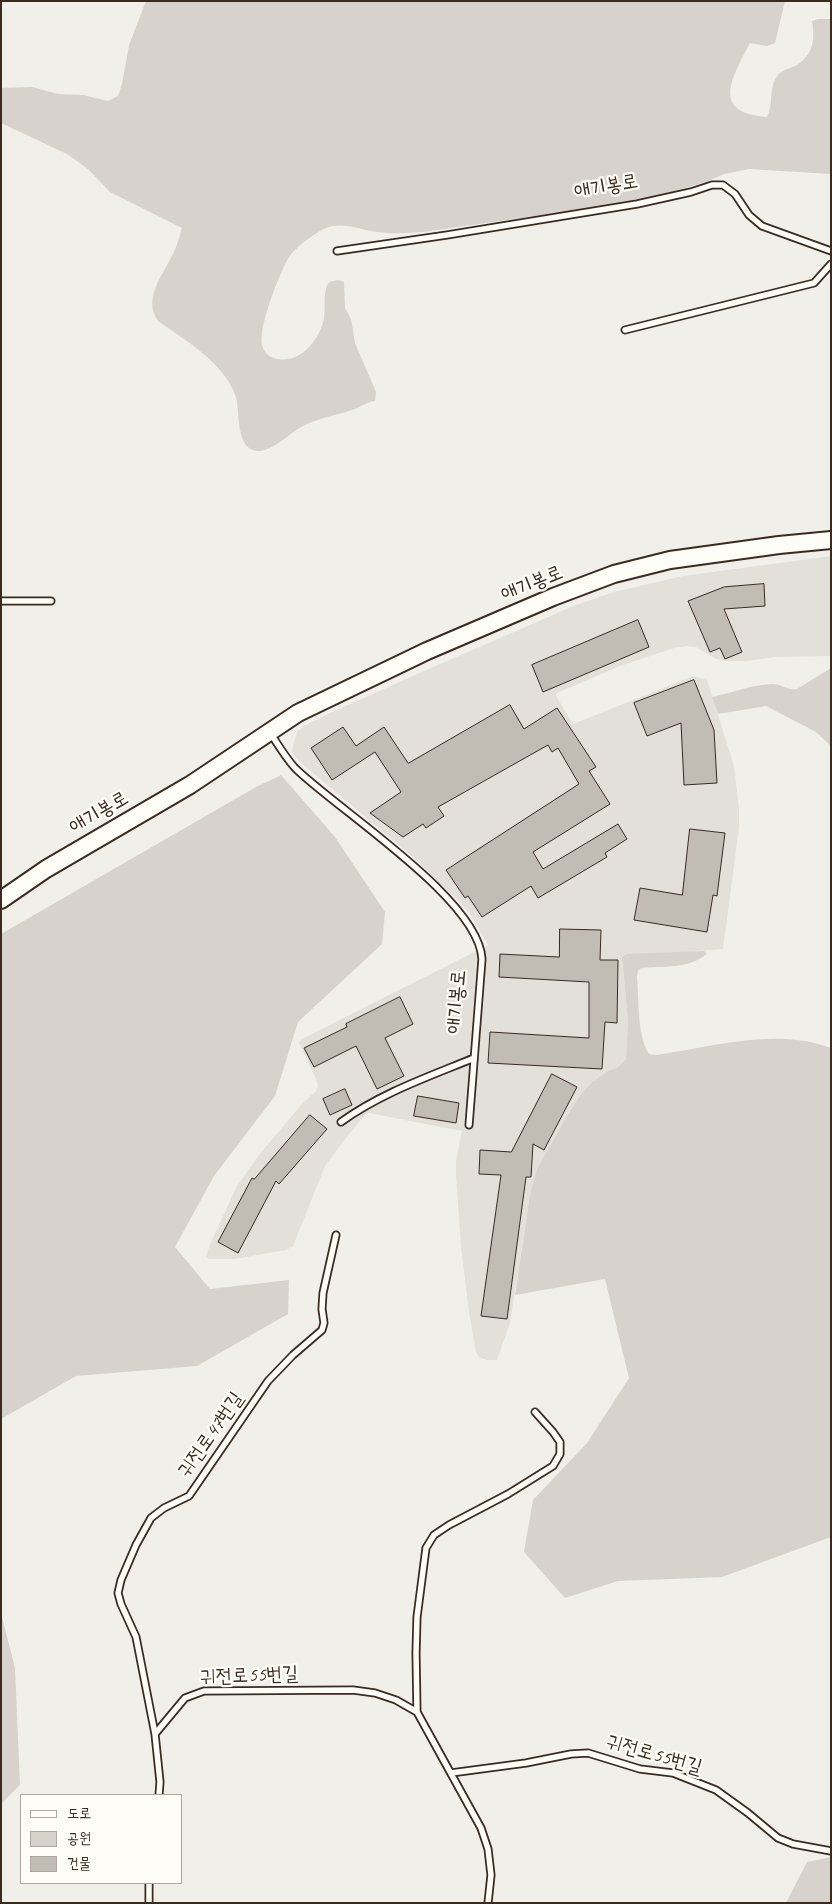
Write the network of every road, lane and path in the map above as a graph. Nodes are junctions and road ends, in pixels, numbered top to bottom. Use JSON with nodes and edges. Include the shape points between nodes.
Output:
{"nodes":[{"id":1,"x":337,"y":251,"type":"dead end"},
{"id":2,"x":831,"y":251,"type":"edge"},
{"id":3,"x":831,"y":264,"type":"edge"},
{"id":4,"x":625,"y":330,"type":"dead end"},
{"id":5,"x":831,"y":540,"type":"edge"},
{"id":6,"x":1,"y":601,"type":"edge"},
{"id":7,"x":51,"y":601,"type":"dead end"},
{"id":8,"x":270,"y":732,"type":"junction"},
{"id":9,"x":1,"y":900,"type":"edge"},
{"id":10,"x":474,"y":1058,"type":"junction"},
{"id":11,"x":341,"y":1122,"type":"dead end"},
{"id":12,"x":469,"y":1125,"type":"dead end"},
{"id":13,"x":336,"y":1236,"type":"dead end"},
{"id":14,"x":534,"y":1412,"type":"dead end"},
{"id":15,"x":417,"y":1712,"type":"junction"},
{"id":16,"x":155,"y":1734,"type":"junction"},
{"id":17,"x":452,"y":1773,"type":"junction"},
{"id":18,"x":159,"y":1794,"type":"edge"},
{"id":19,"x":831,"y":1851,"type":"edge"},
{"id":20,"x":150,"y":1884,"type":"edge"},
{"id":21,"x":149,"y":1903,"type":"edge"},
{"id":22,"x":488,"y":1903,"type":"edge"}],
"edges":[{"from":1,"to":2,"type":"lane","name":"애기봉로","via":[[637,204],[723,185],[762,226]]},
{"from":3,"to":4,"type":"lane","via":[[814,283]]},
{"from":5,"to":8,"type":"main road","name":"애기봉로","via":[[670,560],[614,574],[427,651],[298,713]]},
{"from":6,"to":7,"type":"lane"},
{"from":8,"to":9,"type":"main road","name":"애기봉로","via":[[190,785],[54,864]]},
{"from":8,"to":10,"type":"lane","name":"애기봉로","via":[[295,767],[428,878],[460,911],[478,940],[482,959]]},
{"from":10,"to":11,"type":"lane","via":[[379,1098]]},
{"from":10,"to":12,"type":"lane","name":"애기봉로"},
{"from":13,"to":16,"type":"lane","name":"귀전로47번길","via":[[323,1293],[322,1330],[268,1381],[189,1496],[151,1518],[121,1580],[118,1593],[136,1637]]},
{"from":14,"to":15,"type":"lane","via":[[560,1442],[560,1454],[553,1466],[449,1525],[434,1535],[426,1548],[417,1618]]},
{"from":15,"to":16,"type":"lane","name":"귀전로55번길","via":[[396,1700],[354,1690],[204,1690],[185,1698]]},
{"from":15,"to":17,"type":"lane"},
{"from":16,"to":18,"type":"lane","name":"귀전로47번길"},
{"from":17,"to":19,"type":"lane","name":"귀전로55번길","via":[[588,1753],[640,1769],[673,1773],[716,1790],[778,1838]]},
{"from":17,"to":22,"type":"lane","via":[[481,1828],[488,1849],[491,1875]]},
{"from":20,"to":21,"type":"lane"}]}
